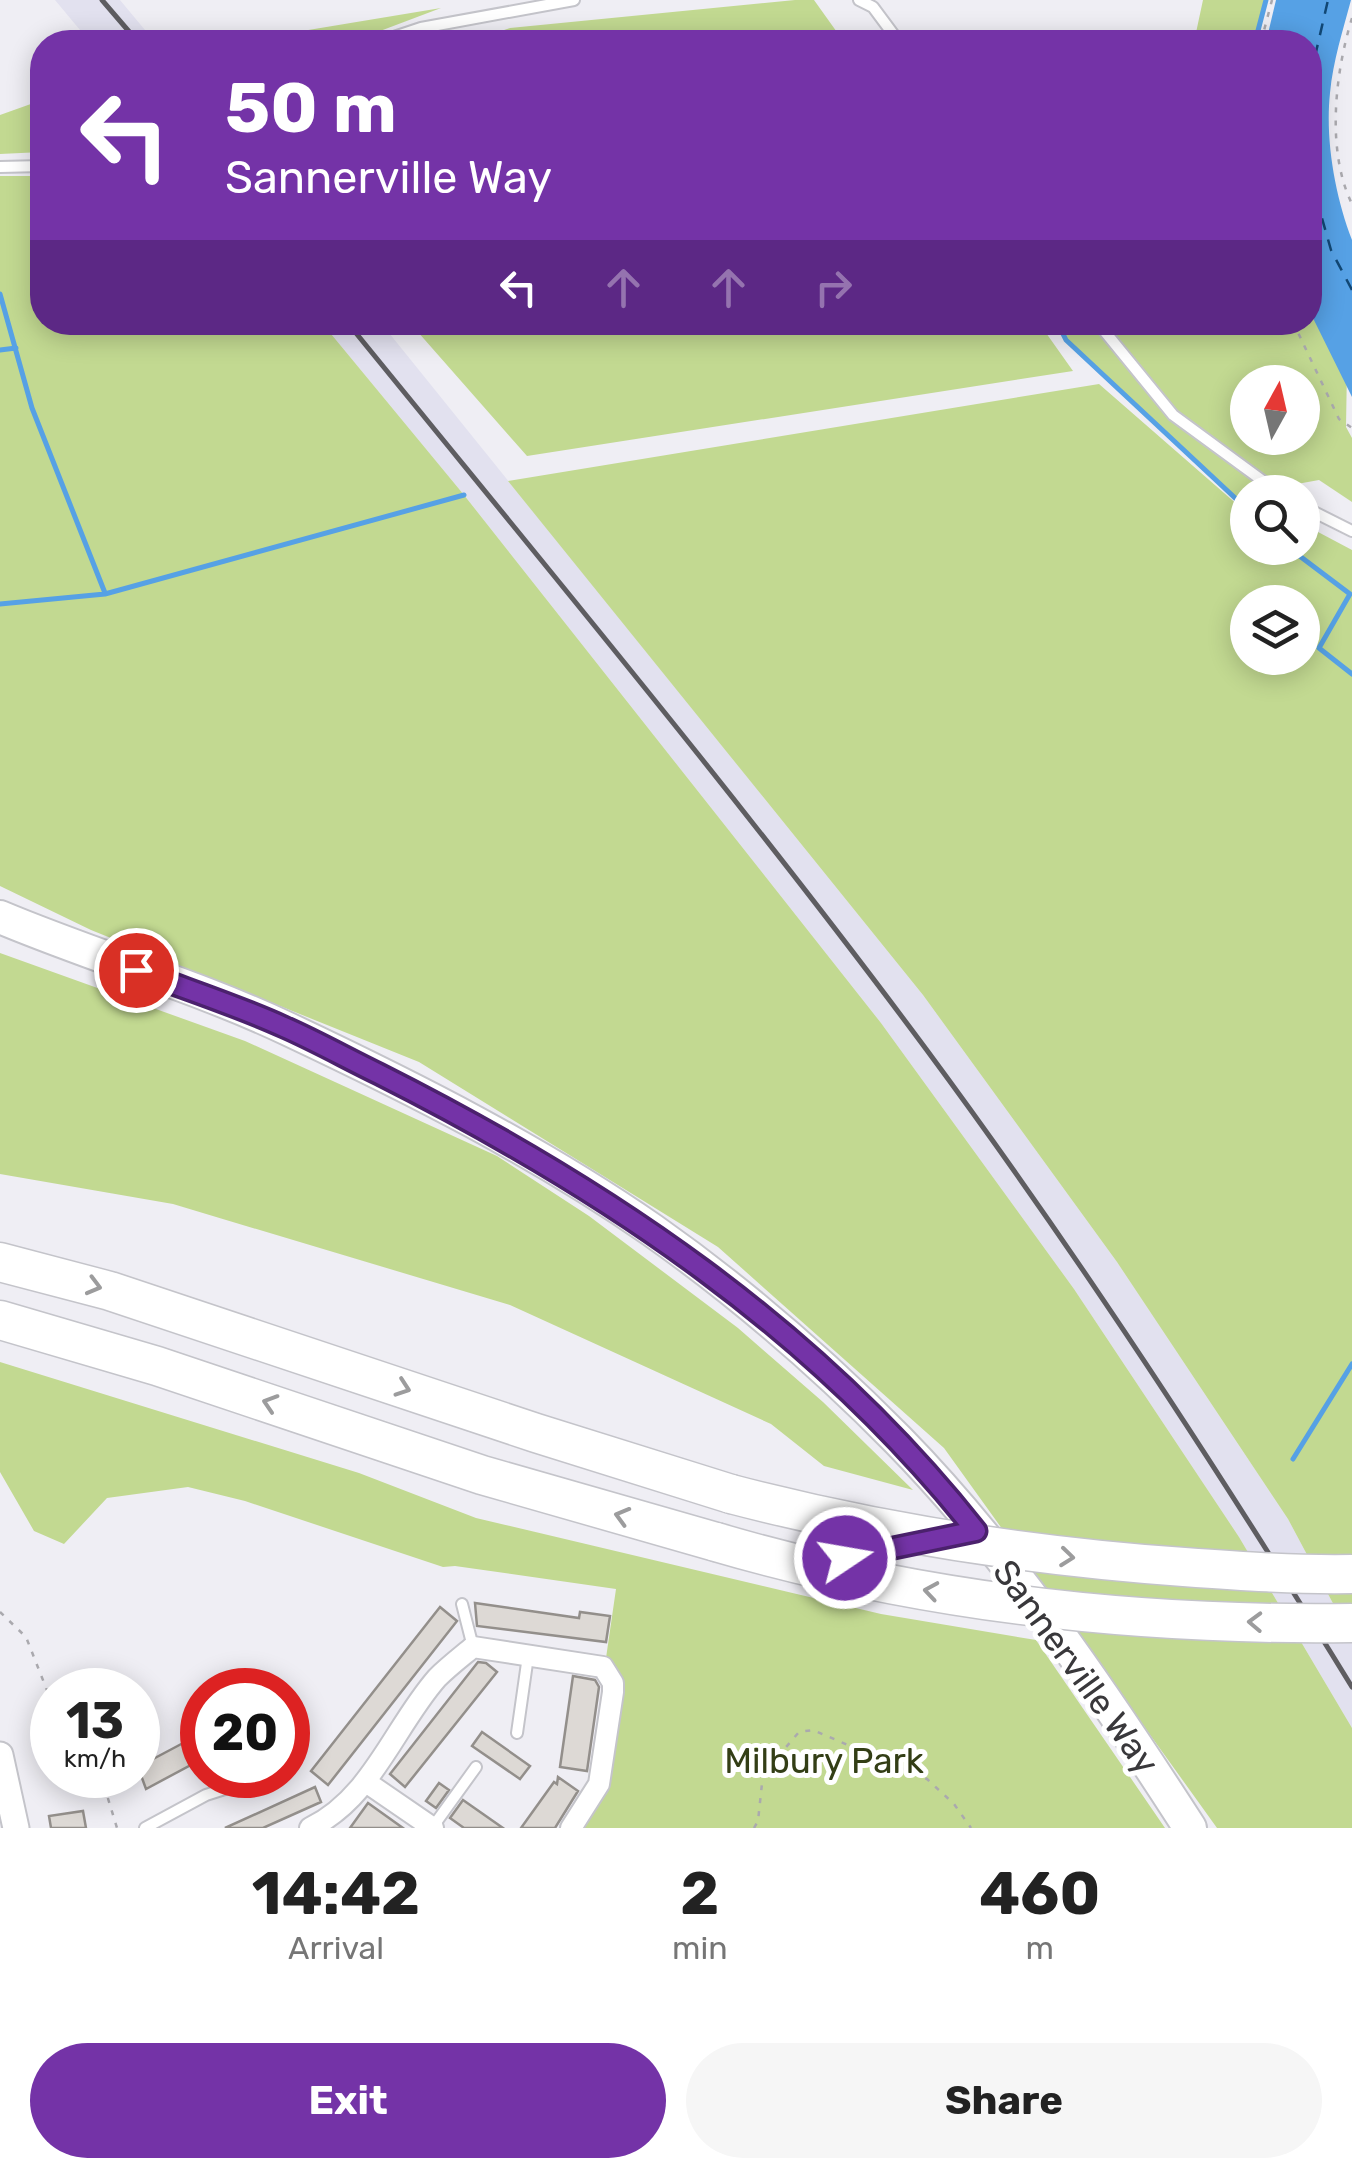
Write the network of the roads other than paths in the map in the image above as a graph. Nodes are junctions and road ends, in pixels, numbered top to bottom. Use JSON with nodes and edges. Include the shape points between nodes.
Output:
{"nodes":[{"id":1,"x":574,"y":0,"type":"edge"},
{"id":2,"x":859,"y":0,"type":"edge"},
{"id":3,"x":415,"y":30,"type":"edge"},
{"id":4,"x":890,"y":30,"type":"edge"},
{"id":5,"x":30,"y":166,"type":"edge"},
{"id":6,"x":0,"y":167,"type":"edge"},
{"id":7,"x":1108,"y":335,"type":"edge"},
{"id":8,"x":1255,"y":475,"type":"edge"},
{"id":9,"x":1320,"y":515,"type":"edge"},
{"id":10,"x":1352,"y":532,"type":"edge"},
{"id":11,"x":0,"y":917,"type":"edge"},
{"id":12,"x":0,"y":1262,"type":"edge"},
{"id":13,"x":0,"y":1320,"type":"edge"},
{"id":14,"x":976,"y":1531,"type":"junction"},
{"id":15,"x":845,"y":1558,"type":"dead end"},
{"id":16,"x":1352,"y":1574,"type":"edge"},
{"id":17,"x":462,"y":1604,"type":"dead end"},
{"id":18,"x":1352,"y":1623,"type":"edge"},
{"id":19,"x":473,"y":1646,"type":"junction"},
{"id":20,"x":528,"y":1655,"type":"junction"},
{"id":21,"x":518,"y":1733,"type":"dead end"},
{"id":22,"x":0,"y":1755,"type":"edge"},
{"id":23,"x":476,"y":1767,"type":"dead end"},
{"id":24,"x":366,"y":1782,"type":"junction"},
{"id":25,"x":200,"y":1798,"type":"edge"},
{"id":26,"x":16,"y":1828,"type":"edge"},
{"id":27,"x":145,"y":1828,"type":"edge"},
{"id":28,"x":310,"y":1828,"type":"edge"},
{"id":29,"x":433,"y":1828,"type":"edge"},
{"id":30,"x":571,"y":1828,"type":"edge"},
{"id":31,"x":1190,"y":1828,"type":"edge"}],
"edges":[{"from":1,"to":3,"type":"lane"},
{"from":2,"to":4,"type":"lane"},
{"from":5,"to":6,"type":"lane"},
{"from":7,"to":8,"type":"lane","via":[[1173,415]]},
{"from":9,"to":10,"type":"lane"},
{"from":11,"to":14,"type":"main road","name":"Sannerville Way","via":[[284,1027],[558,1170],[650,1229],[774,1326],[898,1440]]},
{"from":12,"to":16,"type":"highway","one_way":true,"bridge":true,"via":[[110,1291],[730,1494],[874,1529],[1008,1551]]},
{"from":18,"to":13,"type":"highway","one_way":true,"bridge":true,"via":[[1157,1617],[974,1598],[835,1573],[482,1476],[174,1371]]},
{"from":14,"to":15,"type":"lane"},
{"from":14,"to":31,"type":"main road","name":"Sannerville Way","via":[[1086,1672]]},
{"from":17,"to":19,"type":"lane"},
{"from":19,"to":20,"type":"street"},
{"from":19,"to":24,"type":"street","via":[[438,1678]]},
{"from":20,"to":21,"type":"lane"},
{"from":20,"to":30,"type":"street","via":[[603,1667],[613,1683],[599,1784]]},
{"from":22,"to":26,"type":"street"},
{"from":23,"to":29,"type":"lane"},
{"from":24,"to":28,"type":"street","via":[[329,1819]]},
{"from":24,"to":29,"type":"street"},
{"from":25,"to":27,"type":"lane"}]}
